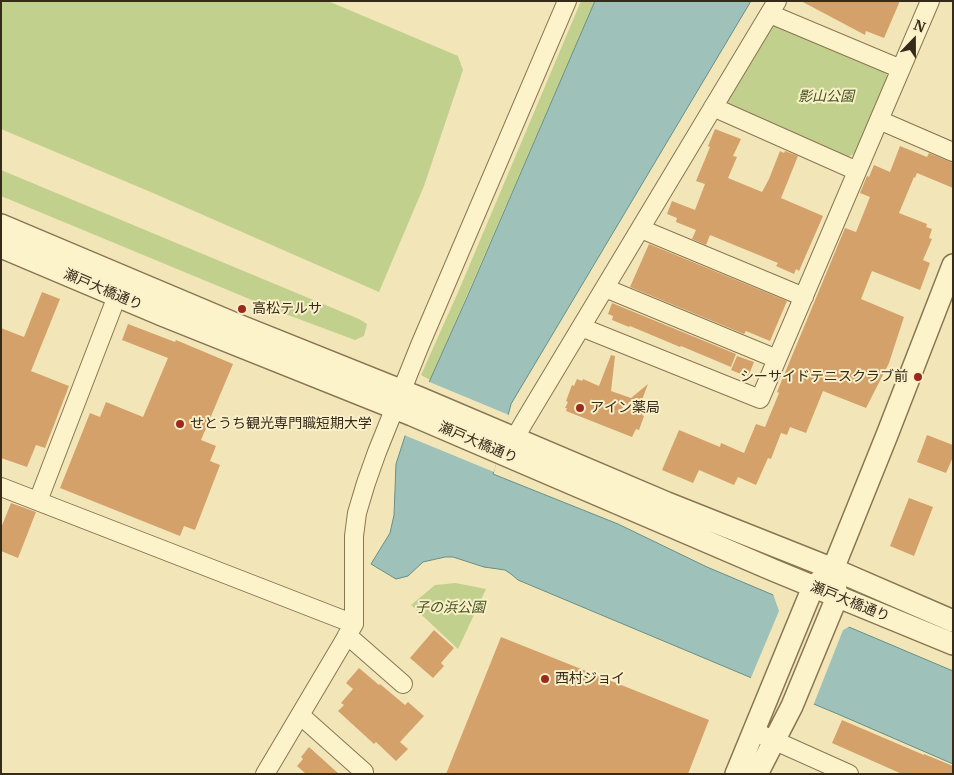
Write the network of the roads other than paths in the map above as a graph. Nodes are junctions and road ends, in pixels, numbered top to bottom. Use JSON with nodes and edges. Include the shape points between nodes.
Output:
{"nodes":[{"id":1,"x":567,"y":1,"type":"edge"},
{"id":2,"x":930,"y":1,"type":"edge"},
{"id":3,"x":773,"y":8,"type":"edge"},
{"id":4,"x":901,"y":69,"type":"junction"},
{"id":5,"x":714,"y":107,"type":"junction"},
{"id":6,"x":879,"y":120,"type":"junction"},
{"id":7,"x":953,"y":152,"type":"edge"},
{"id":8,"x":857,"y":170,"type":"junction"},
{"id":9,"x":1,"y":225,"type":"edge"},
{"id":10,"x":641,"y":229,"type":"junction"},
{"id":11,"x":1,"y":247,"type":"edge"},
{"id":12,"x":953,"y":265,"type":"edge"},
{"id":13,"x":605,"y":288,"type":"junction"},
{"id":14,"x":117,"y":296,"type":"junction"},
{"id":15,"x":804,"y":297,"type":"junction"},
{"id":16,"x":582,"y":328,"type":"junction"},
{"id":17,"x":777,"y":359,"type":"junction"},
{"id":18,"x":407,"y":403,"type":"junction"},
{"id":19,"x":506,"y":445,"type":"junction"},
{"id":20,"x":1,"y":486,"type":"edge"},
{"id":21,"x":38,"y":501,"type":"junction"},
{"id":22,"x":833,"y":569,"type":"junction"},
{"id":23,"x":809,"y":595,"type":"junction"},
{"id":24,"x":833,"y":606,"type":"junction"},
{"id":25,"x":953,"y":621,"type":"edge"},
{"id":26,"x":351,"y":630,"type":"junction"},
{"id":27,"x":953,"y":644,"type":"edge"},
{"id":28,"x":403,"y":684,"type":"dead end"},
{"id":29,"x":300,"y":715,"type":"junction"},
{"id":30,"x":753,"y":731,"type":"junction"},
{"id":31,"x":774,"y":740,"type":"junction"},
{"id":32,"x":364,"y":772,"type":"dead end"},
{"id":33,"x":265,"y":774,"type":"edge"},
{"id":34,"x":736,"y":774,"type":"edge"},
{"id":35,"x":757,"y":774,"type":"edge"},
{"id":36,"x":850,"y":774,"type":"edge"}],
"edges":[{"from":1,"to":18,"type":"street"},
{"from":2,"to":4,"type":"street"},
{"from":3,"to":4,"type":"street"},
{"from":3,"to":5,"type":"street"},
{"from":4,"to":6,"type":"street"},
{"from":5,"to":8,"type":"street"},
{"from":5,"to":10,"type":"street"},
{"from":6,"to":7,"type":"street"},
{"from":6,"to":8,"type":"street"},
{"from":8,"to":15,"type":"street"},
{"from":9,"to":18,"type":"street","name":"瀬戸大橋通り","via":[[238,325]]},
{"from":10,"to":13,"type":"street"},
{"from":10,"to":15,"type":"street"},
{"from":11,"to":14,"type":"street","name":"瀬戸大橋通り"},
{"from":12,"to":22,"type":"street"},
{"from":13,"to":16,"type":"street"},
{"from":13,"to":17,"type":"street"},
{"from":14,"to":18,"type":"street","name":"瀬戸大橋通り"},
{"from":14,"to":21,"type":"street"},
{"from":15,"to":17,"type":"street"},
{"from":16,"to":17,"type":"street","via":[[760,399]]},
{"from":16,"to":19,"type":"street"},
{"from":18,"to":19,"type":"street","name":"瀬戸大橋通り"},
{"from":18,"to":26,"type":"street","via":[[377,452],[357,513]]},
{"from":19,"to":22,"type":"street","name":"瀬戸大橋通り","via":[[667,503]]},
{"from":19,"to":23,"type":"street","name":"瀬戸大橋通り"},
{"from":20,"to":21,"type":"street"},
{"from":21,"to":26,"type":"street"},
{"from":22,"to":23,"type":"street"},
{"from":22,"to":24,"type":"street"},
{"from":22,"to":25,"type":"street","name":"瀬戸大橋通り"},
{"from":23,"to":24,"type":"street","name":"瀬戸大橋通り"},
{"from":23,"to":30,"type":"street"},
{"from":24,"to":27,"type":"street","name":"瀬戸大橋通り"},
{"from":24,"to":31,"type":"street","via":[[792,706]]},
{"from":26,"to":28,"type":"street"},
{"from":26,"to":29,"type":"street"},
{"from":29,"to":32,"type":"street"},
{"from":29,"to":33,"type":"street"},
{"from":30,"to":31,"type":"street"},
{"from":30,"to":34,"type":"street"},
{"from":31,"to":35,"type":"street"},
{"from":31,"to":36,"type":"street"}]}
